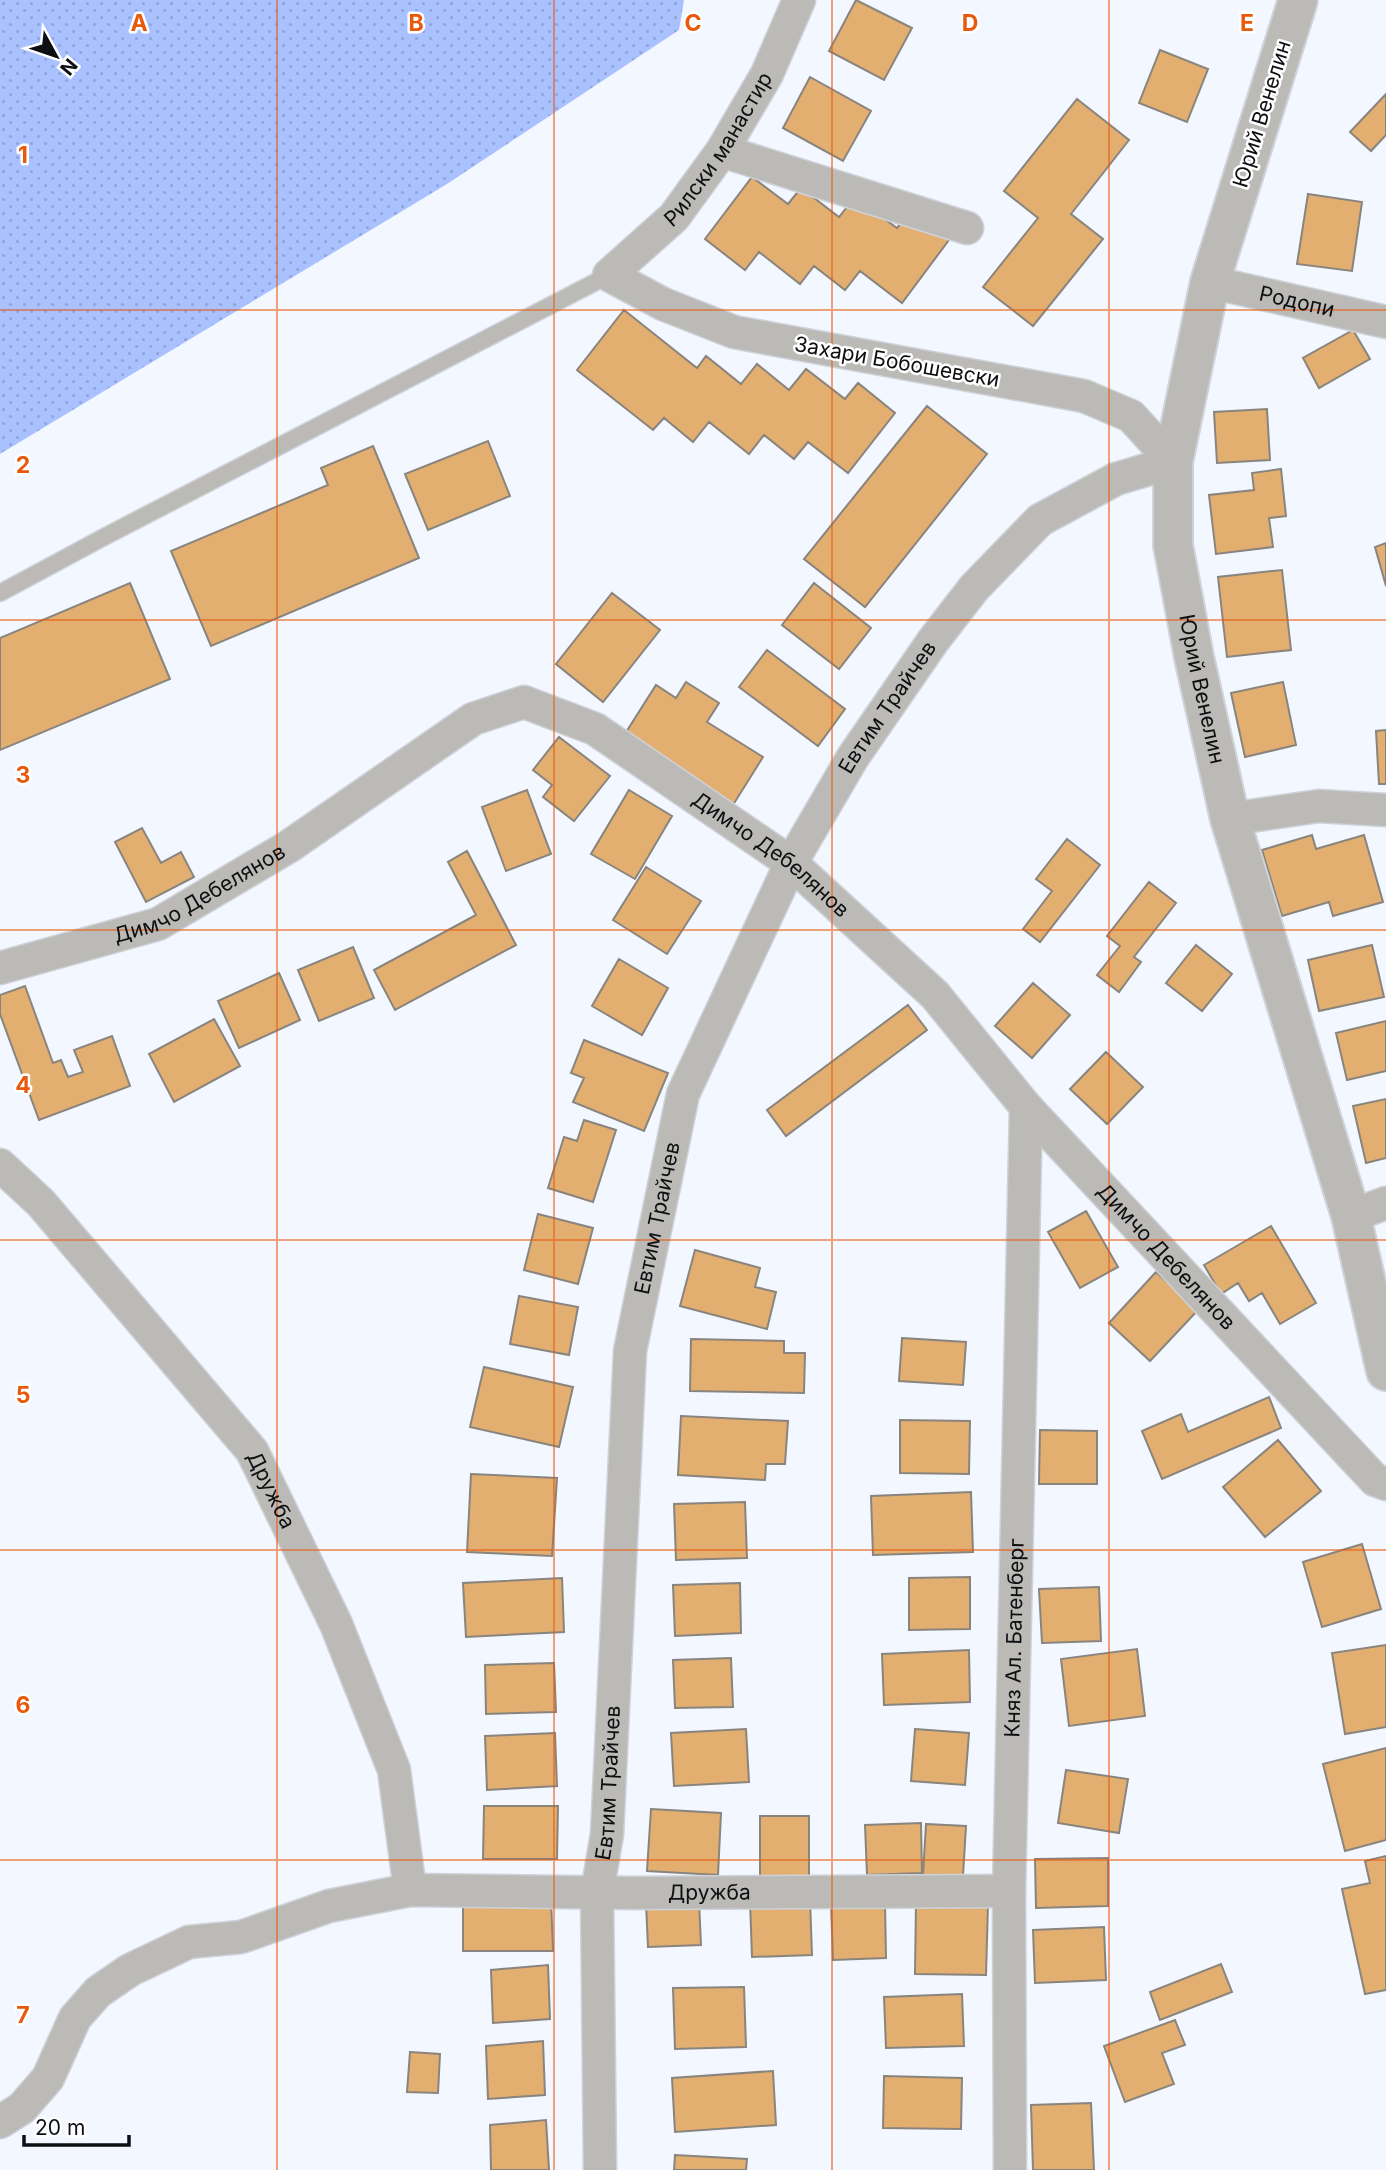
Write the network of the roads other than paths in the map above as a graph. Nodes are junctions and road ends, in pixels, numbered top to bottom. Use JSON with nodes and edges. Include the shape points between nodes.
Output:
{"nodes":[{"id":1,"x":799,"y":0,"type":"edge"},
{"id":2,"x":1298,"y":0,"type":"edge"},
{"id":3,"x":722,"y":151,"type":"junction"},
{"id":4,"x":967,"y":228,"type":"dead end"},
{"id":5,"x":609,"y":275,"type":"junction"},
{"id":6,"x":1210,"y":282,"type":"junction"},
{"id":7,"x":1386,"y":322,"type":"edge"},
{"id":8,"x":1173,"y":462,"type":"junction"},
{"id":9,"x":0,"y":593,"type":"edge"},
{"id":10,"x":1386,"y":810,"type":"edge"},
{"id":11,"x":1230,"y":819,"type":"junction"},
{"id":12,"x":791,"y":863,"type":"junction"},
{"id":13,"x":0,"y":968,"type":"edge"},
{"id":14,"x":1026,"y":1107,"type":"junction"},
{"id":15,"x":0,"y":1165,"type":"edge"},
{"id":16,"x":1386,"y":1203,"type":"edge"},
{"id":17,"x":1351,"y":1216,"type":"junction"},
{"id":18,"x":1386,"y":1371,"type":"edge"},
{"id":19,"x":1386,"y":1484,"type":"edge"},
{"id":20,"x":410,"y":1890,"type":"junction"},
{"id":21,"x":1009,"y":1891,"type":"junction"},
{"id":22,"x":597,"y":1893,"type":"junction"},
{"id":23,"x":0,"y":2122,"type":"edge"},
{"id":24,"x":600,"y":2170,"type":"edge"},
{"id":25,"x":1010,"y":2170,"type":"edge"}],
"edges":[{"from":1,"to":3,"type":"street","name":"Рилски манастир","via":[[767,74]]},
{"from":2,"to":6,"type":"street","name":"Юрий Венелин"},
{"from":3,"to":4,"type":"street"},
{"from":3,"to":5,"type":"street","name":"Рилски манастир","via":[[674,217]]},
{"from":5,"to":8,"type":"street","name":"Захари Бобошевски","via":[[663,304],[734,332],[1084,396],[1131,416]]},
{"from":5,"to":9,"type":"lane"},
{"from":6,"to":7,"type":"street","name":"Родопи"},
{"from":6,"to":8,"type":"street","name":"Юрий Венелин"},
{"from":8,"to":11,"type":"street","name":"Юрий Венелин","via":[[1173,545]]},
{"from":8,"to":12,"type":"street","name":"Евтим Трайчев","via":[[1116,479],[1040,520],[974,587],[860,747]]},
{"from":10,"to":11,"type":"street","via":[[1319,806]]},
{"from":11,"to":17,"type":"street","name":"Юрий Венелин"},
{"from":12,"to":13,"type":"street","name":"Димчо Дебелянов","via":[[595,729],[524,702],[473,719],[288,847],[158,924]]},
{"from":12,"to":14,"type":"street","name":"Димчо Дебелянов","via":[[935,995]]},
{"from":12,"to":22,"type":"street","name":"Евтим Трайчев","via":[[682,1094],[630,1350],[607,1834]]},
{"from":14,"to":19,"type":"street","name":"Димчо Дебелянов","via":[[1375,1480]]},
{"from":14,"to":21,"type":"street","name":"Княз Ал. Батенберг"},
{"from":15,"to":20,"type":"street","name":"Дружба","via":[[41,1203],[252,1451],[336,1624],[394,1770]]},
{"from":16,"to":17,"type":"street"},
{"from":17,"to":18,"type":"street","name":"Юрий Венелин"},
{"from":20,"to":22,"type":"street","name":"Дружба"},
{"from":20,"to":23,"type":"street","name":"Дружба","via":[[329,1906],[241,1937],[189,1942],[130,1970],[98,1992],[75,2018],[48,2078],[22,2108]]},
{"from":21,"to":22,"type":"street","name":"Дружба"},
{"from":21,"to":25,"type":"street","name":"Княз Ал. Батенберг"},
{"from":22,"to":24,"type":"street","name":"Евтим Трайчев"}]}
